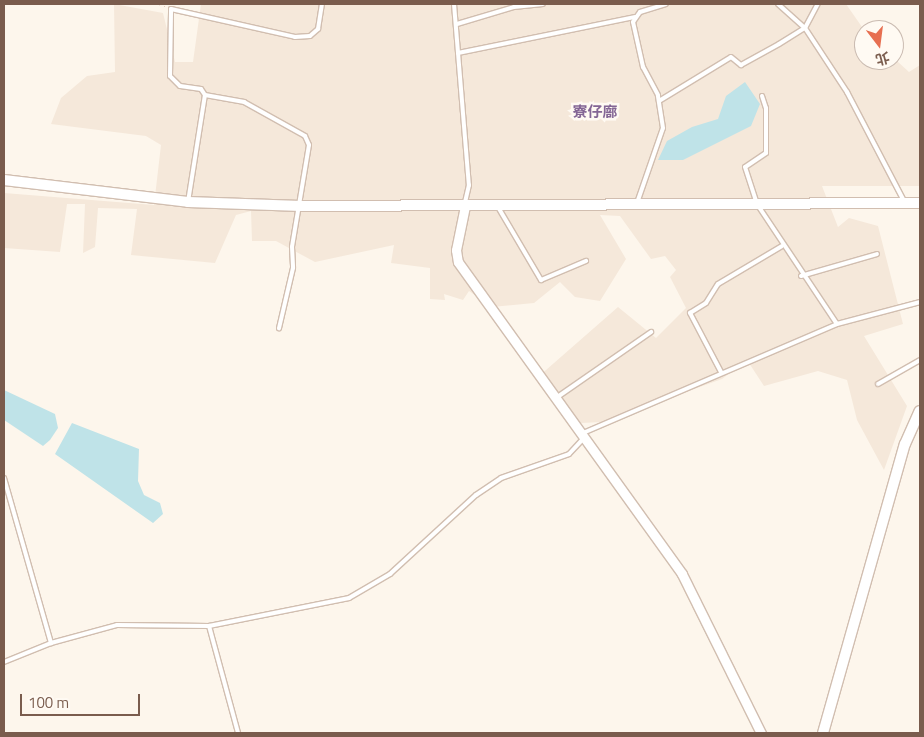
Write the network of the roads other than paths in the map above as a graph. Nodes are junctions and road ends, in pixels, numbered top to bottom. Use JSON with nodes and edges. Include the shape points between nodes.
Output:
{"nodes":[{"id":1,"x":322,"y":4,"type":"edge"},
{"id":2,"x":454,"y":4,"type":"edge"},
{"id":3,"x":543,"y":4,"type":"edge"},
{"id":4,"x":666,"y":4,"type":"edge"},
{"id":5,"x":778,"y":4,"type":"edge"},
{"id":6,"x":818,"y":4,"type":"edge"},
{"id":7,"x":635,"y":17,"type":"junction"},
{"id":8,"x":457,"y":24,"type":"junction"},
{"id":9,"x":805,"y":28,"type":"junction"},
{"id":10,"x":458,"y":54,"type":"junction"},
{"id":11,"x":205,"y":95,"type":"junction"},
{"id":12,"x":762,"y":96,"type":"dead end"},
{"id":13,"x":659,"y":101,"type":"junction"},
{"id":14,"x":4,"y":180,"type":"edge"},
{"id":15,"x":188,"y":202,"type":"junction"},
{"id":16,"x":636,"y":203,"type":"junction"},
{"id":17,"x":905,"y":203,"type":"junction"},
{"id":18,"x":920,"y":203,"type":"edge"},
{"id":19,"x":757,"y":204,"type":"junction"},
{"id":20,"x":301,"y":206,"type":"junction"},
{"id":21,"x":465,"y":206,"type":"junction"},
{"id":22,"x":497,"y":206,"type":"junction"},
{"id":23,"x":782,"y":246,"type":"junction"},
{"id":24,"x":877,"y":254,"type":"dead end"},
{"id":25,"x":586,"y":261,"type":"dead end"},
{"id":26,"x":801,"y":276,"type":"junction"},
{"id":27,"x":920,"y":302,"type":"edge"},
{"id":28,"x":837,"y":324,"type":"junction"},
{"id":29,"x":280,"y":328,"type":"dead end"},
{"id":30,"x":651,"y":332,"type":"dead end"},
{"id":31,"x":920,"y":360,"type":"edge"},
{"id":32,"x":721,"y":372,"type":"junction"},
{"id":33,"x":878,"y":384,"type":"dead end"},
{"id":34,"x":555,"y":398,"type":"junction"},
{"id":35,"x":920,"y":411,"type":"edge"},
{"id":36,"x":581,"y":437,"type":"junction"},
{"id":37,"x":4,"y":478,"type":"edge"},
{"id":38,"x":209,"y":626,"type":"junction"},
{"id":39,"x":51,"y":643,"type":"junction"},
{"id":40,"x":4,"y":662,"type":"edge"},
{"id":41,"x":238,"y":733,"type":"edge"},
{"id":42,"x":761,"y":733,"type":"edge"},
{"id":43,"x":823,"y":733,"type":"edge"}],
"edges":[{"from":1,"to":11,"type":"lane","via":[[318,29],[310,36],[295,37],[171,9],[170,76],[180,86],[201,89]]},
{"from":2,"to":8,"type":"lane"},
{"from":3,"to":8,"type":"lane","via":[[514,7]]},
{"from":4,"to":7,"type":"lane"},
{"from":5,"to":9,"type":"lane"},
{"from":6,"to":9,"type":"lane"},
{"from":7,"to":10,"type":"lane"},
{"from":7,"to":13,"type":"lane","via":[[643,66]]},
{"from":8,"to":10,"type":"lane"},
{"from":9,"to":13,"type":"lane","via":[[741,65],[731,58]]},
{"from":9,"to":17,"type":"lane","via":[[847,92]]},
{"from":10,"to":21,"type":"lane","via":[[468,185]]},
{"from":11,"to":15,"type":"lane"},
{"from":11,"to":20,"type":"lane","via":[[244,102],[305,136],[309,145]]},
{"from":12,"to":19,"type":"lane","via":[[766,108],[766,153],[745,167]]},
{"from":13,"to":16,"type":"lane","via":[[663,138]]},
{"from":14,"to":15,"type":"main road"},
{"from":15,"to":20,"type":"main road"},
{"from":16,"to":19,"type":"main road"},
{"from":16,"to":22,"type":"main road"},
{"from":17,"to":18,"type":"main road"},
{"from":17,"to":19,"type":"main road"},
{"from":19,"to":23,"type":"lane"},
{"from":20,"to":21,"type":"main road"},
{"from":20,"to":29,"type":"lane"},
{"from":21,"to":22,"type":"main road"},
{"from":21,"to":34,"type":"street","via":[[456,250],[458,262]]},
{"from":22,"to":25,"type":"lane","via":[[541,280]]},
{"from":23,"to":26,"type":"lane"},
{"from":23,"to":32,"type":"lane","via":[[718,284],[706,303],[690,314]]},
{"from":24,"to":26,"type":"lane"},
{"from":26,"to":28,"type":"lane"},
{"from":27,"to":28,"type":"lane"},
{"from":28,"to":32,"type":"lane"},
{"from":30,"to":34,"type":"lane"},
{"from":31,"to":33,"type":"lane"},
{"from":32,"to":36,"type":"lane"},
{"from":34,"to":36,"type":"street"},
{"from":35,"to":43,"type":"main road","via":[[905,444]]},
{"from":36,"to":38,"type":"lane","via":[[570,454],[501,478],[476,495],[390,574],[364,591],[329,604]]},
{"from":36,"to":42,"type":"street","via":[[682,574]]},
{"from":37,"to":39,"type":"lane"},
{"from":38,"to":39,"type":"lane","via":[[126,624]]},
{"from":38,"to":41,"type":"lane"},
{"from":39,"to":40,"type":"lane"}]}
